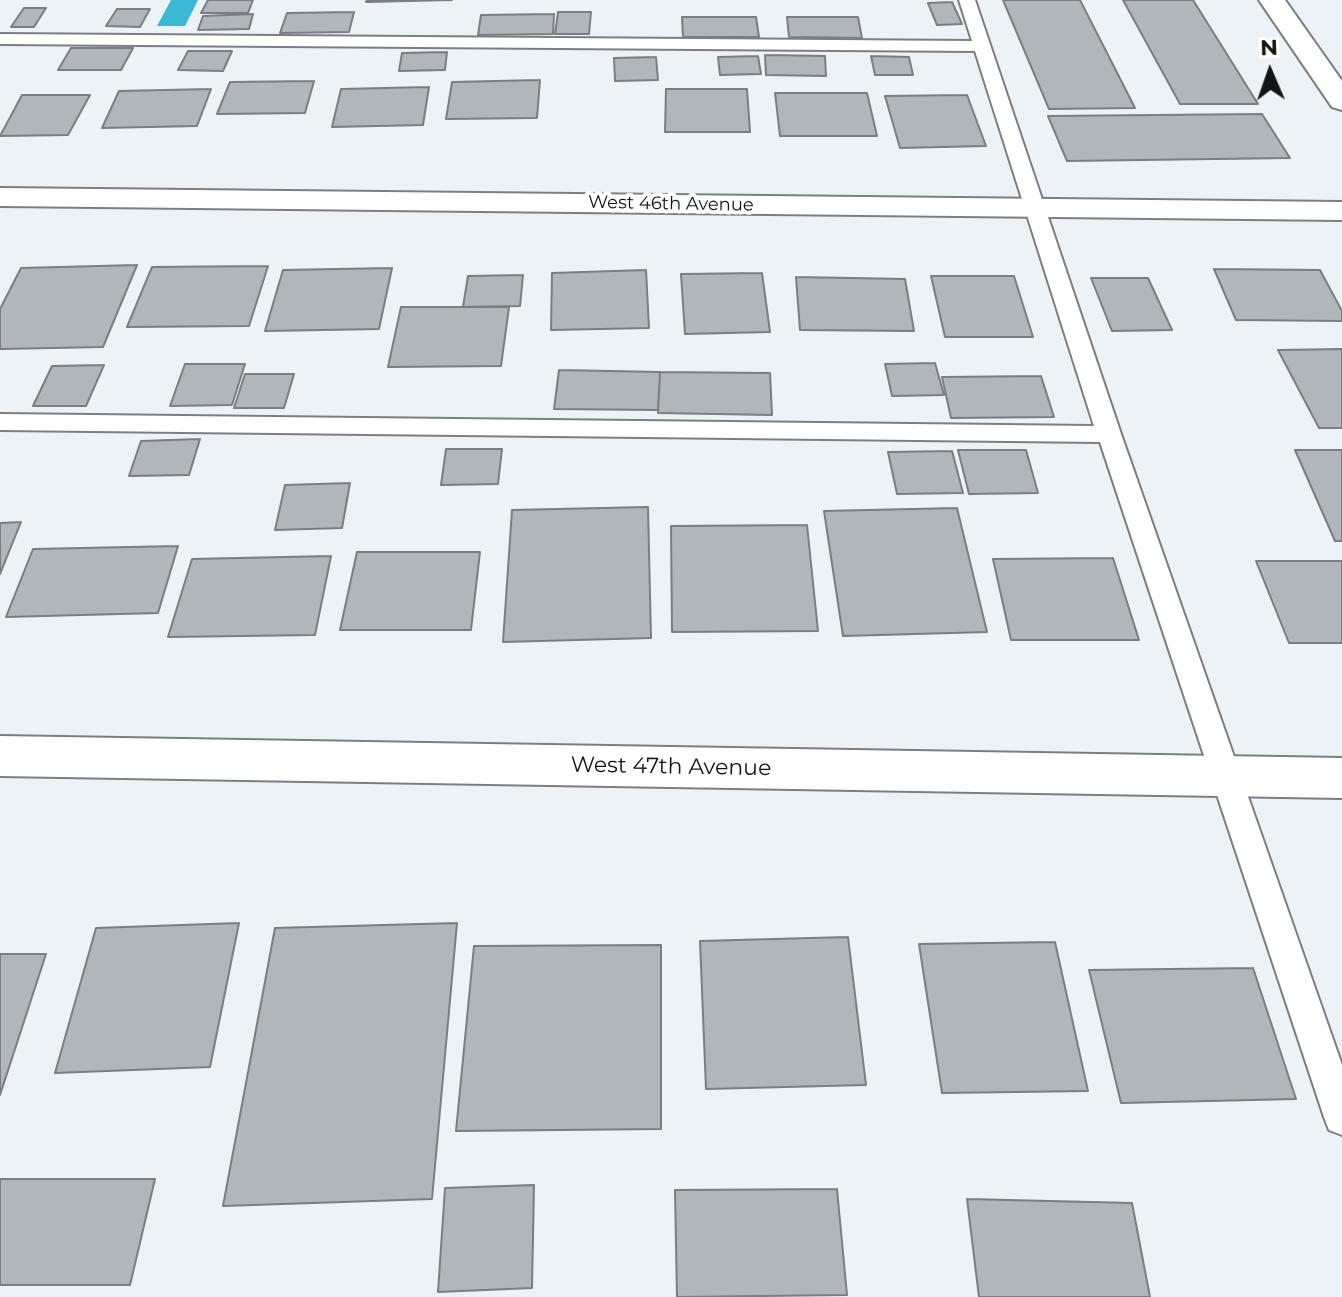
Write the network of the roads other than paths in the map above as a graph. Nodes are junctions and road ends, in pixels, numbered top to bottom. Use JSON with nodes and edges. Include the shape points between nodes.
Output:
{"nodes":[{"id":1,"x":967,"y":0,"type":"edge"},
{"id":2,"x":1272,"y":0,"type":"edge"},
{"id":3,"x":0,"y":39,"type":"edge"},
{"id":4,"x":982,"y":46,"type":"junction"},
{"id":5,"x":1342,"y":101,"type":"edge"},
{"id":6,"x":0,"y":197,"type":"edge"},
{"id":7,"x":1036,"y":208,"type":"junction"},
{"id":8,"x":1342,"y":211,"type":"edge"},
{"id":9,"x":0,"y":422,"type":"edge"},
{"id":10,"x":1109,"y":434,"type":"junction"},
{"id":11,"x":0,"y":756,"type":"edge"},
{"id":12,"x":1227,"y":777,"type":"junction"},
{"id":13,"x":1342,"y":778,"type":"edge"},
{"id":14,"x":1342,"y":1117,"type":"edge"}],
"edges":[{"from":1,"to":4,"type":"lane"},
{"from":2,"to":5,"type":"street"},
{"from":3,"to":4,"type":"lane"},
{"from":4,"to":7,"type":"lane"},
{"from":6,"to":7,"type":"street","name":"West 46th Avenue"},
{"from":7,"to":8,"type":"street","name":"West 46th Avenue"},
{"from":7,"to":10,"type":"lane"},
{"from":9,"to":10,"type":"lane"},
{"from":10,"to":12,"type":"lane"},
{"from":11,"to":12,"type":"street","name":"West 47th Avenue"},
{"from":12,"to":13,"type":"street","name":"West 47th Avenue"},
{"from":12,"to":14,"type":"lane"}]}
